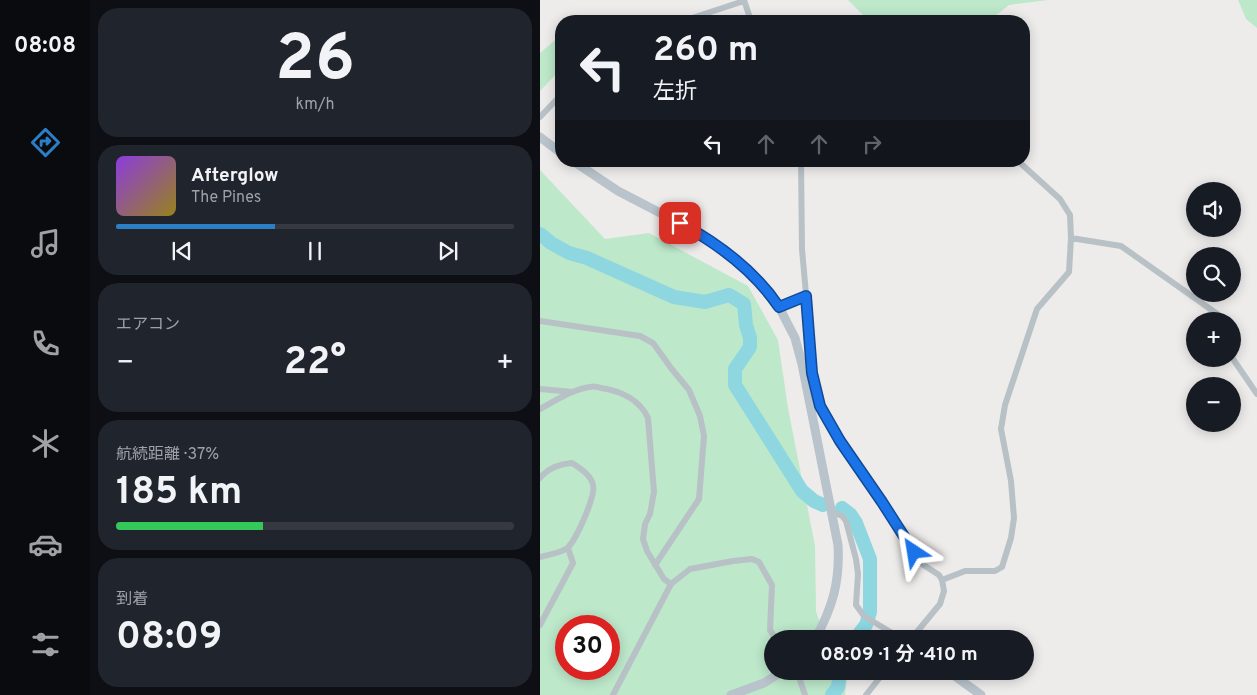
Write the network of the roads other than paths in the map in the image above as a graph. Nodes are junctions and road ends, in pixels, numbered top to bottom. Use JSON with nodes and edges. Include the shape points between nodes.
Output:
{"nodes":[{"id":1,"x":744,"y":0,"type":"edge"},
{"id":2,"x":700,"y":15,"type":"edge"},
{"id":3,"x":749,"y":15,"type":"edge"},
{"id":4,"x":555,"y":101,"type":"edge"},
{"id":5,"x":540,"y":117,"type":"edge"},
{"id":6,"x":540,"y":137,"type":"edge"},
{"id":7,"x":555,"y":148,"type":"edge"},
{"id":8,"x":582,"y":167,"type":"edge"},
{"id":9,"x":801,"y":167,"type":"edge"},
{"id":10,"x":1025,"y":167,"type":"edge"},
{"id":11,"x":1071,"y":238,"type":"junction"},
{"id":12,"x":806,"y":296,"type":"junction"},
{"id":13,"x":779,"y":307,"type":"junction"},
{"id":14,"x":1215,"y":312,"type":"edge"},
{"id":15,"x":540,"y":321,"type":"edge"},
{"id":16,"x":1239,"y":367,"type":"edge"},
{"id":17,"x":540,"y":389,"type":"edge"},
{"id":18,"x":574,"y":392,"type":"junction"},
{"id":19,"x":1257,"y":394,"type":"edge"},
{"id":20,"x":540,"y":409,"type":"edge"},
{"id":21,"x":540,"y":478,"type":"edge"},
{"id":22,"x":831,"y":511,"type":"junction"},
{"id":23,"x":568,"y":548,"type":"junction"},
{"id":24,"x":540,"y":557,"type":"edge"},
{"id":25,"x":655,"y":565,"type":"junction"},
{"id":26,"x":942,"y":580,"type":"junction"},
{"id":27,"x":672,"y":584,"type":"junction"},
{"id":28,"x":540,"y":625,"type":"edge"},
{"id":29,"x":770,"y":630,"type":"edge"},
{"id":30,"x":820,"y":630,"type":"edge"},
{"id":31,"x":887,"y":630,"type":"edge"},
{"id":32,"x":918,"y":630,"type":"edge"},
{"id":33,"x":769,"y":680,"type":"edge"},
{"id":34,"x":800,"y":680,"type":"edge"},
{"id":35,"x":878,"y":680,"type":"edge"},
{"id":36,"x":960,"y":680,"type":"edge"},
{"id":37,"x":613,"y":695,"type":"edge"},
{"id":38,"x":731,"y":695,"type":"edge"},
{"id":39,"x":805,"y":695,"type":"edge"},
{"id":40,"x":866,"y":695,"type":"edge"},
{"id":41,"x":981,"y":695,"type":"edge"}],
"edges":[{"from":1,"to":2,"type":"street"},
{"from":1,"to":3,"type":"street"},
{"from":4,"to":5,"type":"street"},
{"from":6,"to":7,"type":"street"},
{"from":8,"to":13,"type":"street","via":[[695,231],[735,258],[766,288]]},
{"from":9,"to":12,"type":"street","via":[[800,225]]},
{"from":10,"to":11,"type":"street","via":[[1060,199],[1070,215]]},
{"from":11,"to":14,"type":"street","via":[[1121,246]]},
{"from":11,"to":26,"type":"street","via":[[1068,272],[1037,309],[1005,405],[1001,429],[1014,518],[1002,567],[996,571],[965,571]]},
{"from":12,"to":13,"type":"street"},
{"from":12,"to":26,"type":"street","via":[[812,373],[820,406],[922,564]]},
{"from":13,"to":22,"type":"street","via":[[796,338]]},
{"from":15,"to":25,"type":"street","via":[[640,336],[653,343],[689,390],[704,436],[698,498]]},
{"from":16,"to":19,"type":"street"},
{"from":17,"to":18,"type":"street"},
{"from":18,"to":20,"type":"street"},
{"from":18,"to":25,"type":"street","via":[[591,386],[615,390],[644,408],[648,418],[654,492],[643,540]]},
{"from":21,"to":23,"type":"street","via":[[546,470],[572,463],[594,485],[592,498]]},
{"from":22,"to":30,"type":"street","via":[[839,564],[835,594]]},
{"from":22,"to":31,"type":"street","via":[[846,521],[858,566],[856,605],[864,616]]},
{"from":23,"to":24,"type":"street"},
{"from":23,"to":28,"type":"street","via":[[573,563]]},
{"from":25,"to":27,"type":"street","via":[[664,579]]},
{"from":26,"to":32,"type":"street","via":[[944,591],[940,604]]},
{"from":27,"to":29,"type":"street","via":[[690,570],[733,561],[752,559],[759,562],[772,585]]},
{"from":27,"to":37,"type":"street"},
{"from":33,"to":38,"type":"street"},
{"from":34,"to":39,"type":"street"},
{"from":35,"to":40,"type":"street"},
{"from":36,"to":41,"type":"street"}]}
